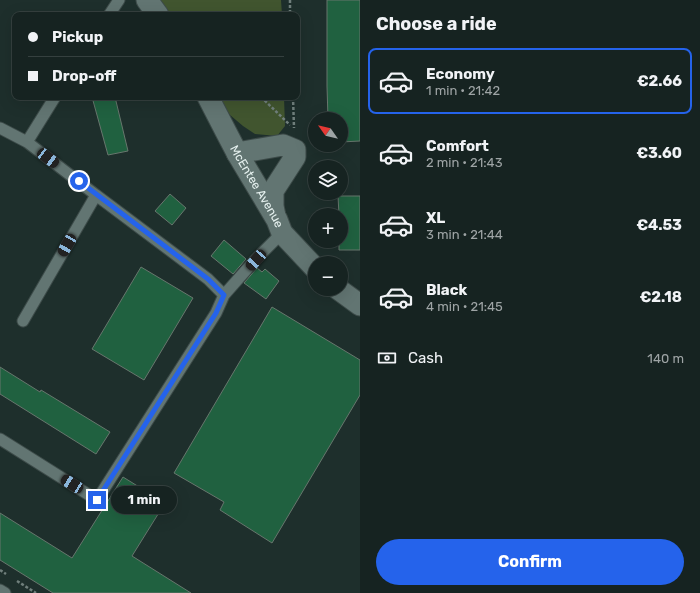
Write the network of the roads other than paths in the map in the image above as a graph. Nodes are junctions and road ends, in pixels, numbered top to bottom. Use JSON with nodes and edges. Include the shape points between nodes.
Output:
{"nodes":[{"id":1,"x":119,"y":0,"type":"edge"},
{"id":2,"x":147,"y":0,"type":"edge"},
{"id":3,"x":111,"y":12,"type":"edge"},
{"id":4,"x":156,"y":12,"type":"edge"},
{"id":5,"x":53,"y":100,"type":"edge"},
{"id":6,"x":209,"y":100,"type":"edge"},
{"id":7,"x":0,"y":128,"type":"edge"},
{"id":8,"x":27,"y":142,"type":"junction"},
{"id":9,"x":237,"y":153,"type":"junction"},
{"id":10,"x":96,"y":194,"type":"junction"},
{"id":11,"x":280,"y":226,"type":"junction"},
{"id":12,"x":308,"y":260,"type":"edge"},
{"id":13,"x":224,"y":295,"type":"junction"},
{"id":14,"x":348,"y":296,"type":"edge"},
{"id":15,"x":360,"y":305,"type":"edge"},
{"id":16,"x":23,"y":321,"type":"dead end"},
{"id":17,"x":0,"y":439,"type":"edge"},
{"id":18,"x":0,"y":590,"type":"edge"},
{"id":19,"x":5,"y":593,"type":"edge"}],
"edges":[{"from":1,"to":3,"type":"lane"},
{"from":2,"to":4,"type":"street"},
{"from":5,"to":8,"type":"lane"},
{"from":6,"to":9,"type":"street","name":"McEntee Avenue"},
{"from":7,"to":8,"type":"lane"},
{"from":8,"to":10,"type":"lane"},
{"from":9,"to":11,"type":"street","name":"McEntee Avenue"},
{"from":9,"to":11,"type":"street","via":[[283,146],[295,150],[295,157],[273,191],[273,206]]},
{"from":10,"to":13,"type":"lane","via":[[208,279]]},
{"from":10,"to":16,"type":"lane"},
{"from":11,"to":12,"type":"street","name":"McEntee Avenue"},
{"from":11,"to":13,"type":"lane","via":[[256,260]]},
{"from":13,"to":17,"type":"lane","via":[[216,313],[97,500]]},
{"from":14,"to":15,"type":"street"},
{"from":18,"to":19,"type":"lane"}]}
